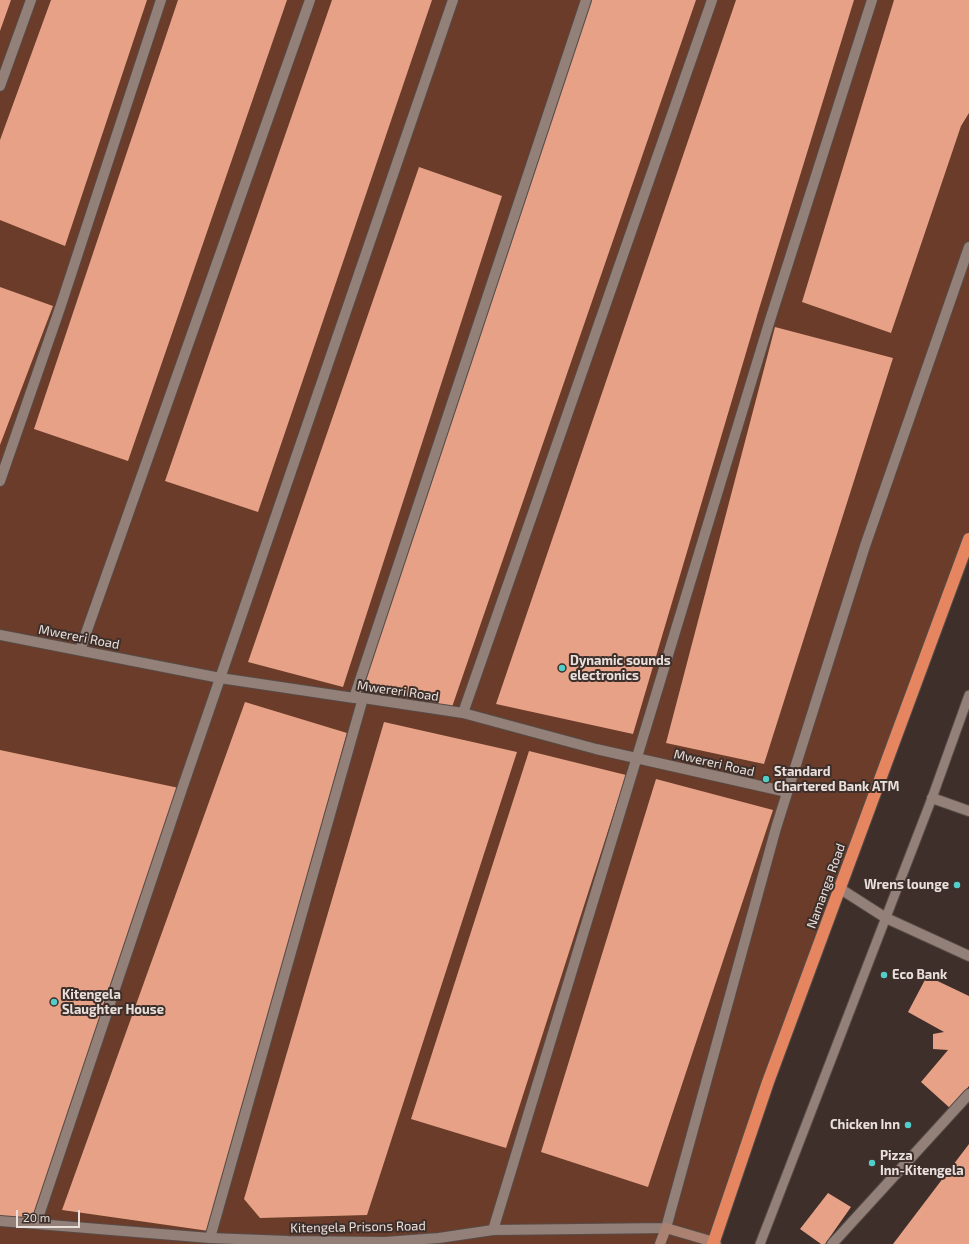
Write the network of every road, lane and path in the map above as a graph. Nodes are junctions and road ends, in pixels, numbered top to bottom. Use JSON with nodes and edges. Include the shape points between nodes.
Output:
{"nodes":[{"id":1,"x":31,"y":0,"type":"edge"},
{"id":2,"x":161,"y":0,"type":"edge"},
{"id":3,"x":310,"y":0,"type":"edge"},
{"id":4,"x":453,"y":0,"type":"edge"},
{"id":5,"x":586,"y":0,"type":"edge"},
{"id":6,"x":712,"y":0,"type":"edge"},
{"id":7,"x":872,"y":0,"type":"edge"},
{"id":8,"x":0,"y":86,"type":"edge"},
{"id":9,"x":969,"y":247,"type":"edge"},
{"id":10,"x":0,"y":482,"type":"edge"},
{"id":11,"x":969,"y":539,"type":"edge"},
{"id":12,"x":0,"y":635,"type":"edge"},
{"id":13,"x":80,"y":650,"type":"junction"},
{"id":14,"x":220,"y":678,"type":"junction"},
{"id":15,"x":969,"y":695,"type":"edge"},
{"id":16,"x":358,"y":698,"type":"junction"},
{"id":17,"x":463,"y":714,"type":"junction"},
{"id":18,"x":637,"y":759,"type":"junction"},
{"id":19,"x":788,"y":792,"type":"junction"},
{"id":20,"x":932,"y":798,"type":"junction"},
{"id":21,"x":969,"y":811,"type":"edge"},
{"id":22,"x":840,"y":888,"type":"junction"},
{"id":23,"x":886,"y":918,"type":"junction"},
{"id":24,"x":969,"y":956,"type":"edge"},
{"id":25,"x":969,"y":1094,"type":"edge"},
{"id":26,"x":0,"y":1221,"type":"edge"},
{"id":27,"x":36,"y":1224,"type":"junction"},
{"id":28,"x":666,"y":1228,"type":"junction"},
{"id":29,"x":493,"y":1230,"type":"junction"},
{"id":30,"x":210,"y":1238,"type":"junction"},
{"id":31,"x":181,"y":1240,"type":"edge"},
{"id":32,"x":406,"y":1242,"type":"edge"},
{"id":33,"x":715,"y":1243,"type":"edge"},
{"id":34,"x":660,"y":1244,"type":"edge"},
{"id":35,"x":760,"y":1244,"type":"edge"},
{"id":36,"x":832,"y":1244,"type":"edge"}],
"edges":[{"from":1,"to":8,"type":"street"},
{"from":2,"to":10,"type":"street"},
{"from":3,"to":13,"type":"street"},
{"from":4,"to":14,"type":"street"},
{"from":5,"to":16,"type":"street"},
{"from":6,"to":17,"type":"street"},
{"from":7,"to":18,"type":"street","via":[[770,320]]},
{"from":9,"to":19,"type":"street","via":[[865,546]]},
{"from":11,"to":22,"type":"highway","name":"Namanga Road"},
{"from":12,"to":13,"type":"street","name":"Mwereri Road"},
{"from":13,"to":14,"type":"street","name":"Mwereri Road"},
{"from":14,"to":16,"type":"street","name":"Mwereri Road"},
{"from":14,"to":27,"type":"street"},
{"from":15,"to":20,"type":"lane"},
{"from":16,"to":17,"type":"street","name":"Mwereri Road"},
{"from":16,"to":30,"type":"street"},
{"from":17,"to":18,"type":"street","name":"Mwereri Road"},
{"from":18,"to":19,"type":"street","name":"Mwereri Road"},
{"from":18,"to":29,"type":"street"},
{"from":19,"to":28,"type":"street"},
{"from":20,"to":21,"type":"street"},
{"from":20,"to":23,"type":"lane"},
{"from":22,"to":23,"type":"street"},
{"from":22,"to":33,"type":"highway","name":"Namanga Road","via":[[768,1082]]},
{"from":23,"to":24,"type":"street"},
{"from":23,"to":35,"type":"lane"},
{"from":25,"to":36,"type":"street"},
{"from":26,"to":27,"type":"street","name":"Kitengela Prisons Road"},
{"from":27,"to":31,"type":"street","name":"Kitengela Prisons Road"},
{"from":28,"to":29,"type":"street","name":"Kitengela Prisons Road"},
{"from":28,"to":33,"type":"street","name":"Kitengela Prisons Road"},
{"from":28,"to":34,"type":"street"},
{"from":29,"to":32,"type":"street","name":"Kitengela Prisons Road"},
{"from":30,"to":31,"type":"street","name":"Kitengela Prisons Road"},
{"from":30,"to":32,"type":"street","name":"Kitengela Prisons Road"}]}
